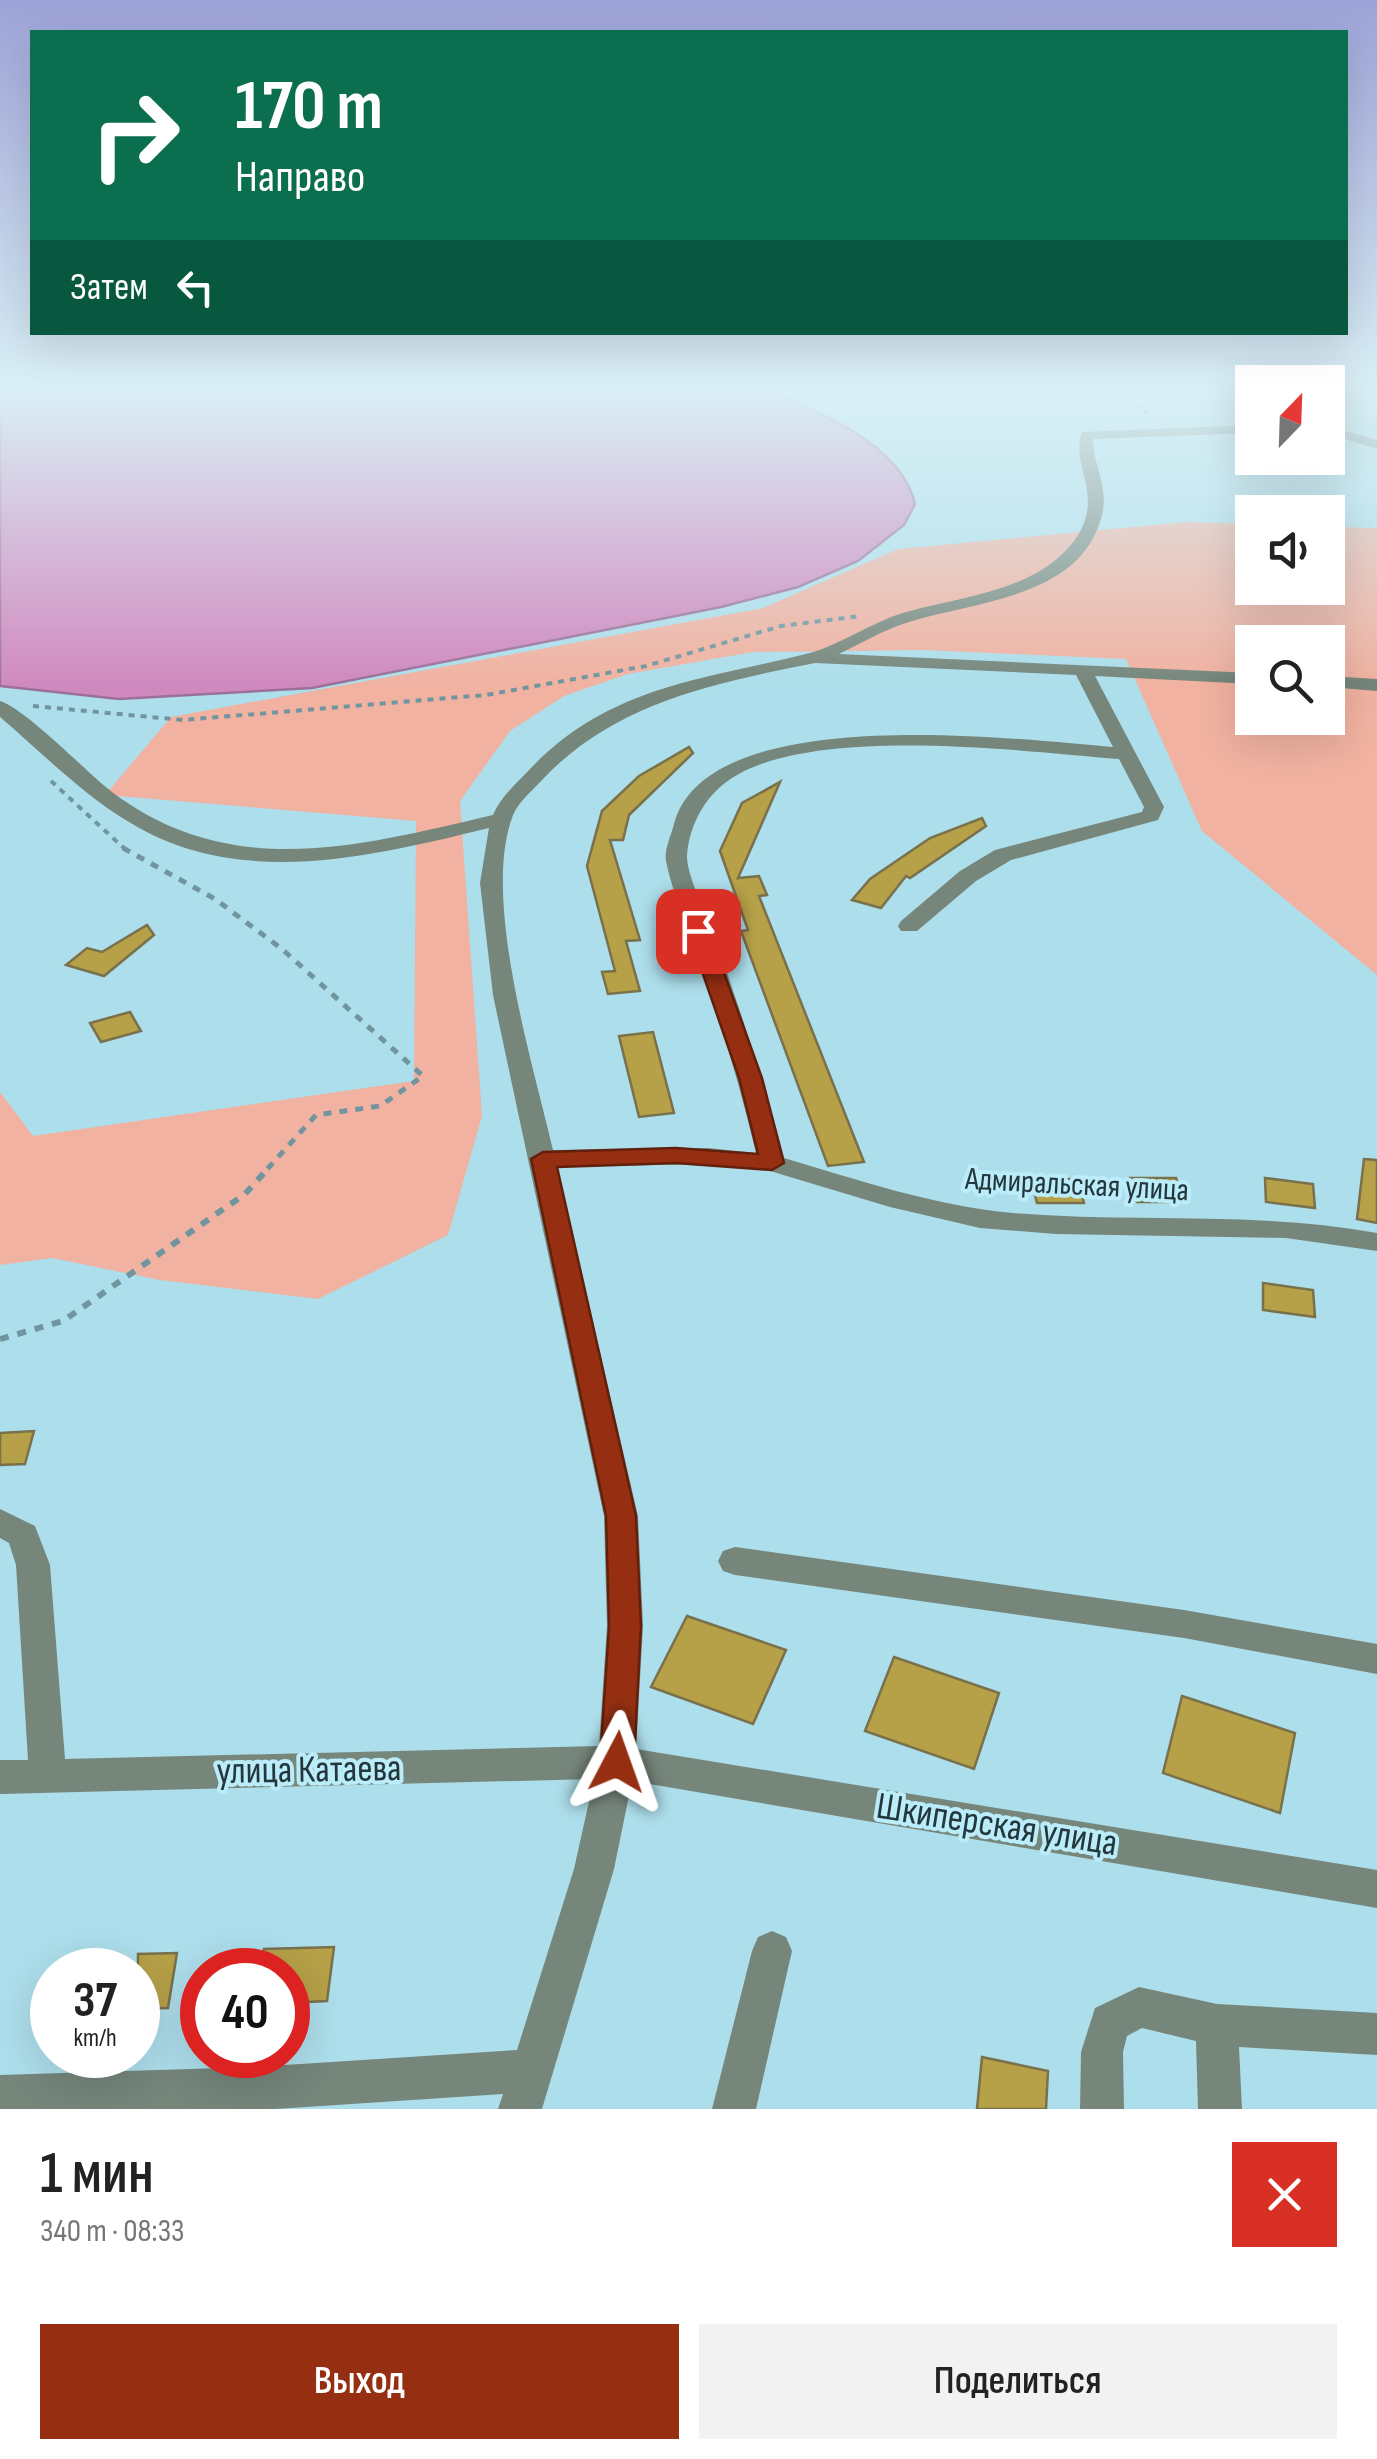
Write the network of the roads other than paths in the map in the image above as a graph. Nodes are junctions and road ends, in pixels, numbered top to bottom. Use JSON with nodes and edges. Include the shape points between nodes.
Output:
{"nodes":[{"id":1,"x":1095,"y":488,"type":"edge"},
{"id":2,"x":815,"y":658,"type":"junction"},
{"id":3,"x":1082,"y":668,"type":"junction"},
{"id":4,"x":1235,"y":677,"type":"edge"},
{"id":5,"x":1345,"y":683,"type":"edge"},
{"id":6,"x":1377,"y":685,"type":"edge"},
{"id":7,"x":0,"y":707,"type":"edge"},
{"id":8,"x":1127,"y":754,"type":"junction"},
{"id":9,"x":501,"y":819,"type":"junction"},
{"id":10,"x":909,"y":926,"type":"dead end"},
{"id":11,"x":543,"y":1159,"type":"junction"},
{"id":12,"x":772,"y":1163,"type":"junction"},
{"id":13,"x":1377,"y":1242,"type":"edge"},
{"id":14,"x":0,"y":1522,"type":"edge"},
{"id":15,"x":735,"y":1561,"type":"dead end"},
{"id":16,"x":1377,"y":1659,"type":"edge"},
{"id":17,"x":617,"y":1762,"type":"junction"},
{"id":18,"x":48,"y":1776,"type":"junction"},
{"id":19,"x":0,"y":1778,"type":"edge"},
{"id":20,"x":1377,"y":1888,"type":"edge"},
{"id":21,"x":772,"y":1951,"type":"dead end"},
{"id":22,"x":1217,"y":2025,"type":"junction"},
{"id":23,"x":1377,"y":2034,"type":"edge"},
{"id":24,"x":527,"y":2090,"type":"edge"},
{"id":25,"x":0,"y":2097,"type":"edge"},
{"id":26,"x":734,"y":2109,"type":"edge"},
{"id":27,"x":1102,"y":2109,"type":"edge"},
{"id":28,"x":1220,"y":2109,"type":"edge"}],
"edges":[{"from":1,"to":2,"type":"street","via":[[1098,508],[1082,544],[1034,582],[898,618]]},
{"from":2,"to":3,"type":"street"},
{"from":2,"to":9,"type":"street","via":[[726,675],[600,721],[531,775]]},
{"from":3,"to":4,"type":"street"},
{"from":3,"to":8,"type":"street"},
{"from":5,"to":6,"type":"street"},
{"from":7,"to":9,"type":"street","via":[[116,804],[190,844],[236,854],[346,854]]},
{"from":8,"to":10,"type":"street","via":[[1154,807],[1151,816],[1003,855]]},
{"from":8,"to":12,"type":"street","via":[[844,740],[792,748],[728,772],[684,811],[675,832],[680,876],[751,1078]]},
{"from":9,"to":11,"type":"street","via":[[491,883],[505,995]]},
{"from":11,"to":12,"type":"street","name":"Адмиральская улица","via":[[708,1156]]},
{"from":11,"to":17,"type":"street","via":[[621,1516],[625,1626]]},
{"from":12,"to":13,"type":"street","name":"Адмиральская улица","via":[[948,1213],[1009,1222],[1286,1230]]},
{"from":14,"to":18,"type":"street","via":[[23,1535],[34,1564]]},
{"from":15,"to":16,"type":"street","via":[[1184,1624]]},
{"from":17,"to":18,"type":"street","name":"улица Катаева"},
{"from":17,"to":20,"type":"street","name":"Шкиперская улица"},
{"from":17,"to":24,"type":"street","via":[[594,1869]]},
{"from":18,"to":19,"type":"street","name":"улица Катаева"},
{"from":21,"to":26,"type":"street"},
{"from":22,"to":23,"type":"street"},
{"from":22,"to":27,"type":"street","via":[[1139,2007],[1110,2023],[1102,2052]]},
{"from":22,"to":28,"type":"street"},
{"from":24,"to":25,"type":"street","via":[[254,2088]]}]}
